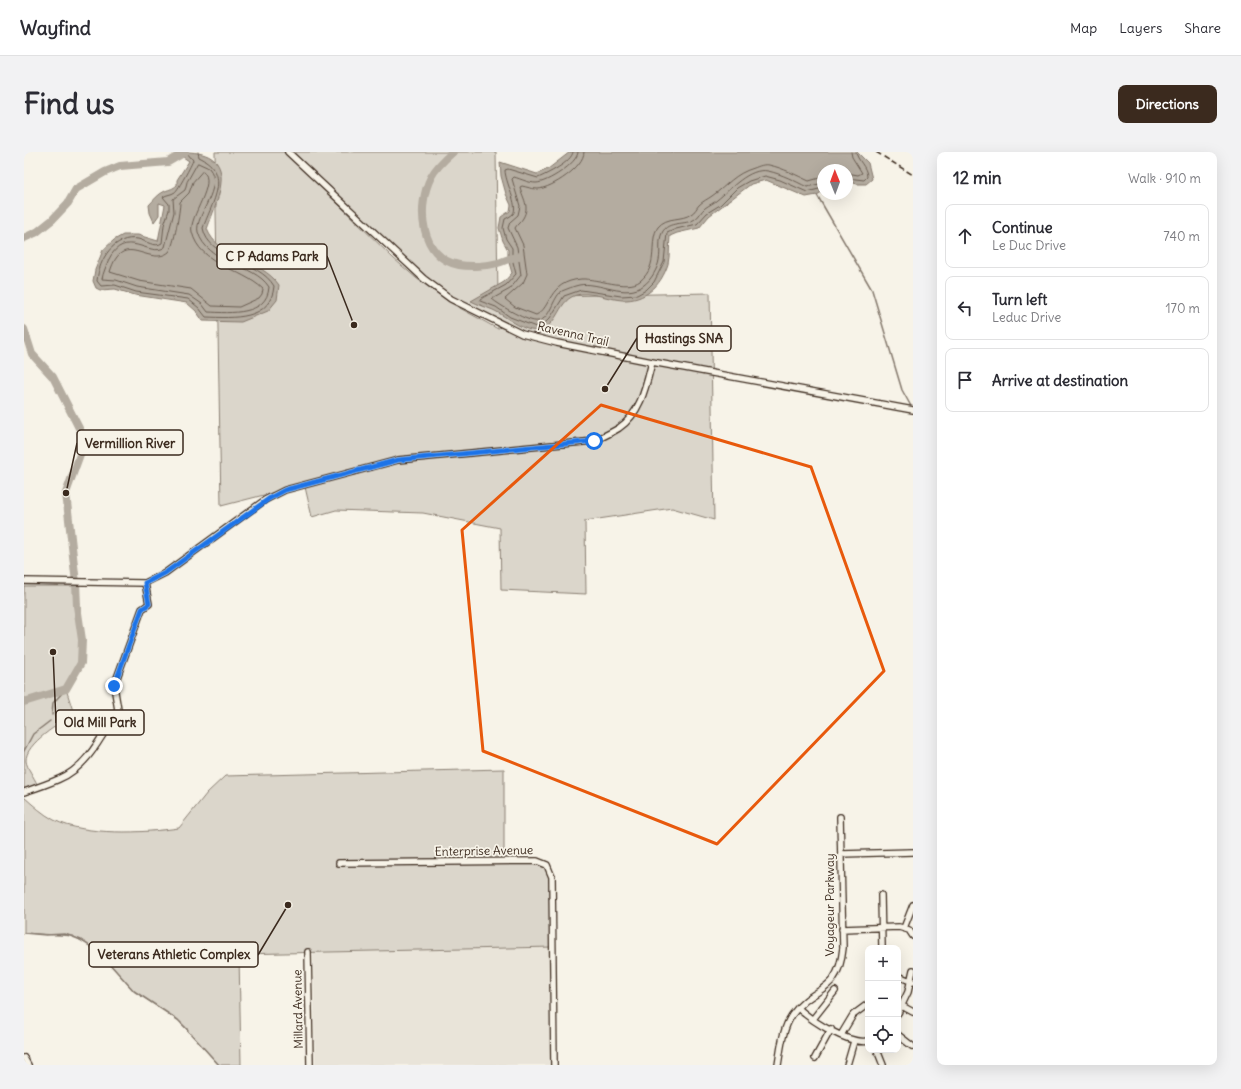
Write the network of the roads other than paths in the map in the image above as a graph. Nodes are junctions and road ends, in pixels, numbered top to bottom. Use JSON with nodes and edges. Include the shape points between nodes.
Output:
{"nodes":[{"id":1,"x":288,"y":152,"type":"edge"},
{"id":2,"x":652,"y":362,"type":"junction"},
{"id":3,"x":913,"y":410,"type":"edge"},
{"id":4,"x":24,"y":581,"type":"edge"},
{"id":5,"x":145,"y":583,"type":"junction"},
{"id":6,"x":24,"y":792,"type":"edge"},
{"id":7,"x":840,"y":817,"type":"dead end"},
{"id":8,"x":913,"y":852,"type":"edge"},
{"id":9,"x":841,"y":854,"type":"junction"},
{"id":10,"x":339,"y":863,"type":"dead end"},
{"id":11,"x":881,"y":895,"type":"dead end"},
{"id":12,"x":913,"y":905,"type":"edge"},
{"id":13,"x":881,"y":928,"type":"junction"},
{"id":14,"x":904,"y":928,"type":"junction"},
{"id":15,"x":842,"y":929,"type":"junction"},
{"id":16,"x":913,"y":936,"type":"edge"},
{"id":17,"x":882,"y":945,"type":"edge"},
{"id":18,"x":308,"y":952,"type":"dead end"},
{"id":19,"x":913,"y":970,"type":"edge"},
{"id":20,"x":901,"y":977,"type":"edge"},
{"id":21,"x":912,"y":982,"type":"edge"},
{"id":22,"x":835,"y":991,"type":"dead end"},
{"id":23,"x":865,"y":1006,"type":"edge"},
{"id":24,"x":901,"y":1007,"type":"edge"},
{"id":25,"x":798,"y":1008,"type":"junction"},
{"id":26,"x":901,"y":1009,"type":"edge"},
{"id":27,"x":913,"y":1012,"type":"edge"},
{"id":28,"x":813,"y":1019,"type":"junction"},
{"id":29,"x":831,"y":1029,"type":"junction"},
{"id":30,"x":841,"y":1035,"type":"junction"},
{"id":31,"x":901,"y":1037,"type":"edge"},
{"id":32,"x":854,"y":1041,"type":"junction"},
{"id":33,"x":865,"y":1041,"type":"edge"},
{"id":34,"x":912,"y":1046,"type":"edge"},
{"id":35,"x":878,"y":1053,"type":"edge"},
{"id":36,"x":24,"y":1058,"type":"edge"},
{"id":37,"x":815,"y":1058,"type":"dead end"},
{"id":38,"x":28,"y":1065,"type":"edge"},
{"id":39,"x":310,"y":1065,"type":"edge"},
{"id":40,"x":554,"y":1065,"type":"edge"},
{"id":41,"x":778,"y":1065,"type":"edge"},
{"id":42,"x":847,"y":1065,"type":"edge"},
{"id":43,"x":883,"y":1065,"type":"edge"}],
"edges":[{"from":1,"to":2,"type":"street","name":"Ravenna Trail","via":[[396,255],[451,299],[522,334]]},
{"from":2,"to":3,"type":"street","name":"Ravenna Trail"},
{"from":2,"to":5,"type":"street","via":[[644,394],[629,419],[594,441],[398,460],[285,490],[266,500],[165,573]]},
{"from":4,"to":5,"type":"street"},
{"from":5,"to":6,"type":"street","via":[[149,604],[142,609],[114,686],[118,710],[90,755],[74,770],[60,779]]},
{"from":7,"to":9,"type":"street","name":"Voyageur Parkway"},
{"from":8,"to":9,"type":"street"},
{"from":9,"to":15,"type":"street","name":"Voyageur Parkway"},
{"from":10,"to":40,"type":"street","name":"Enterprise Avenue","via":[[537,861],[547,865],[552,877]]},
{"from":11,"to":13,"type":"street"},
{"from":12,"to":14,"type":"street"},
{"from":13,"to":14,"type":"street"},
{"from":13,"to":15,"type":"street"},
{"from":13,"to":17,"type":"street"},
{"from":14,"to":16,"type":"street"},
{"from":15,"to":25,"type":"street","name":"Voyageur Parkway","via":[[842,954],[838,971],[826,988]]},
{"from":18,"to":39,"type":"street","name":"Millard Avenue"},
{"from":19,"to":21,"type":"street"},
{"from":20,"to":21,"type":"street"},
{"from":21,"to":24,"type":"street"},
{"from":22,"to":28,"type":"street"},
{"from":23,"to":30,"type":"street","via":[[853,1015]]},
{"from":25,"to":28,"type":"street"},
{"from":25,"to":41,"type":"street","name":"Voyageur Parkway","via":[[785,1028]]},
{"from":26,"to":27,"type":"street"},
{"from":28,"to":29,"type":"street"},
{"from":29,"to":30,"type":"street"},
{"from":29,"to":37,"type":"street"},
{"from":30,"to":32,"type":"street"},
{"from":31,"to":34,"type":"street"},
{"from":32,"to":33,"type":"street"},
{"from":32,"to":42,"type":"street"},
{"from":35,"to":43,"type":"street"},
{"from":36,"to":38,"type":"street"}]}
